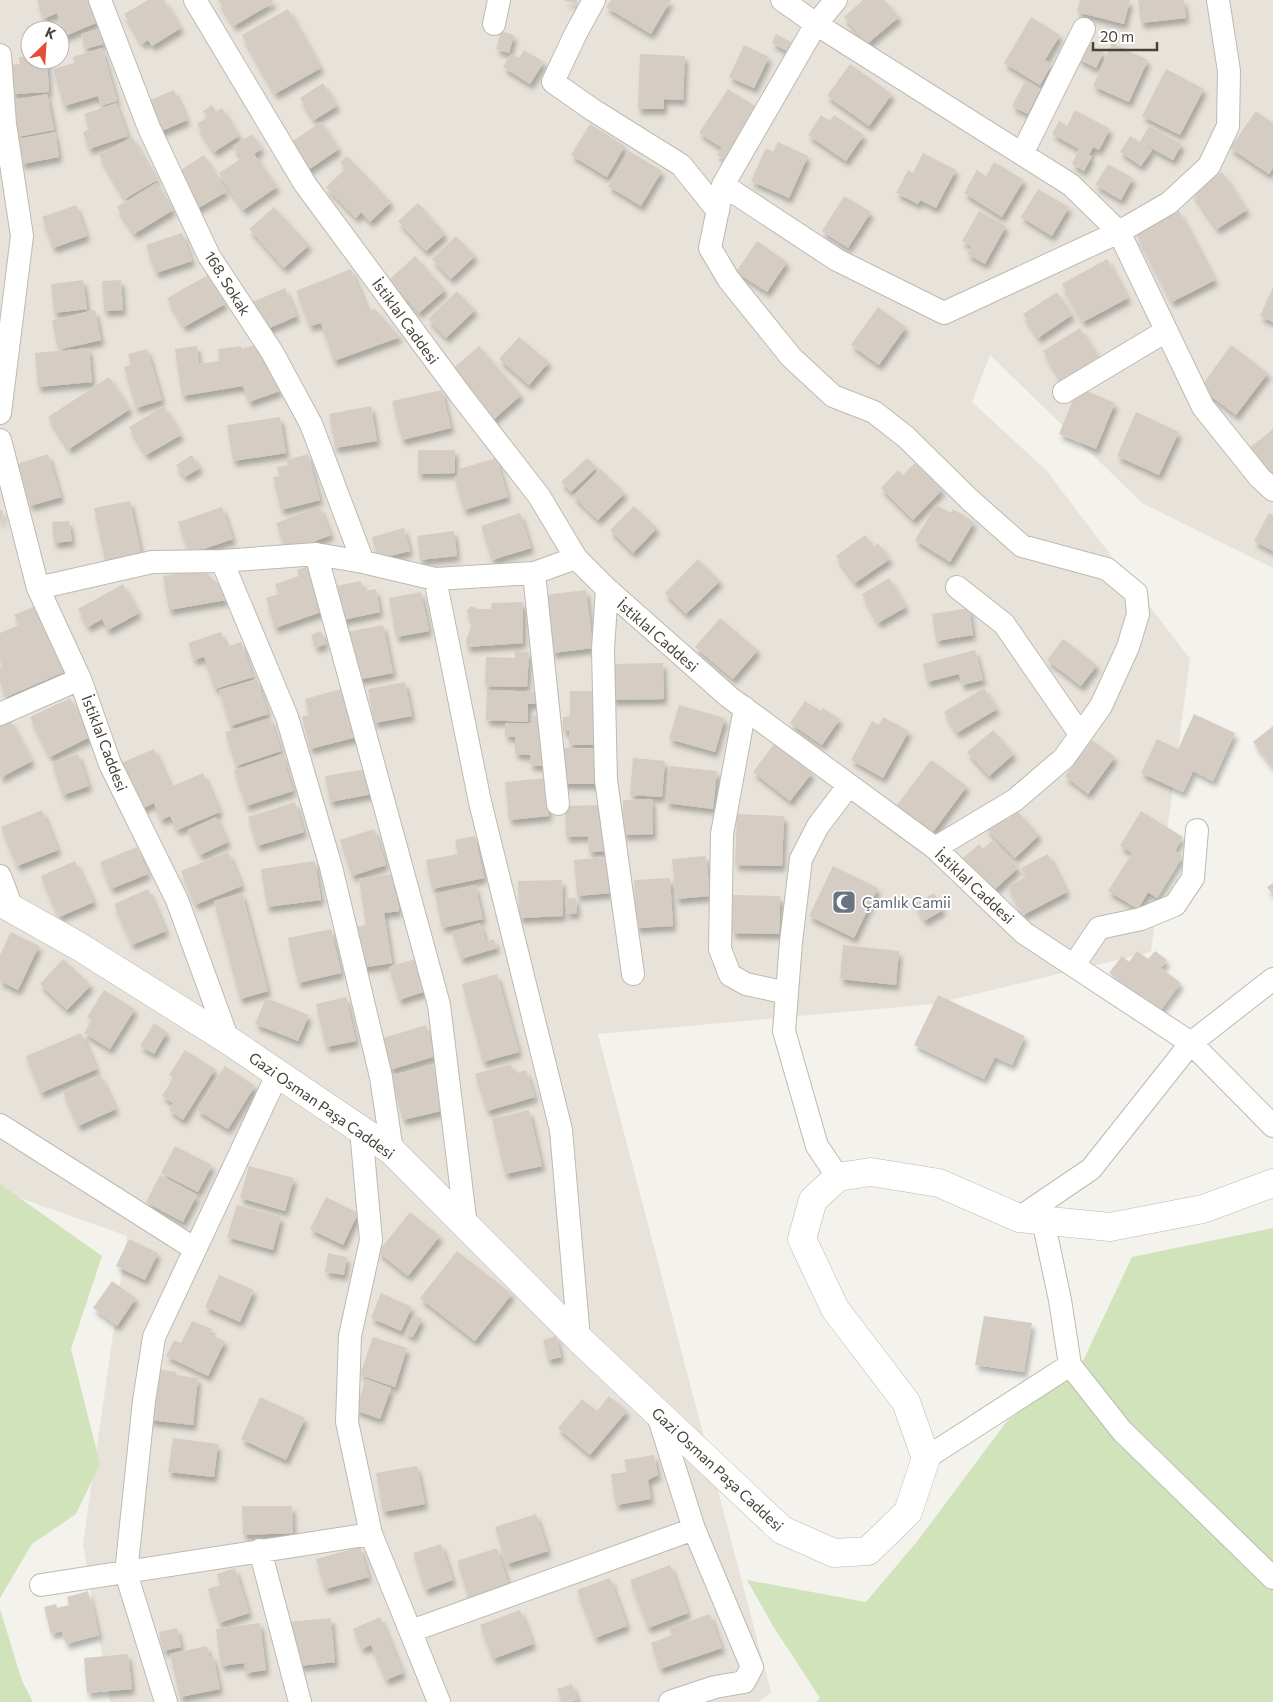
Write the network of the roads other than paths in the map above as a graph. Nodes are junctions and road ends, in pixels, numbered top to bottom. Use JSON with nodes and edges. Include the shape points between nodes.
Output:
{"nodes":[{"id":1,"x":100,"y":0,"type":"edge"},
{"id":2,"x":195,"y":0,"type":"edge"},
{"id":3,"x":499,"y":0,"type":"edge"},
{"id":4,"x":594,"y":0,"type":"edge"},
{"id":5,"x":782,"y":0,"type":"edge"},
{"id":6,"x":836,"y":0,"type":"edge"},
{"id":7,"x":1218,"y":0,"type":"edge"},
{"id":8,"x":494,"y":24,"type":"dead end"},
{"id":9,"x":816,"y":24,"type":"junction"},
{"id":10,"x":1084,"y":29,"type":"dead end"},
{"id":11,"x":0,"y":55,"type":"edge"},
{"id":12,"x":1022,"y":154,"type":"junction"},
{"id":13,"x":723,"y":184,"type":"junction"},
{"id":14,"x":718,"y":211,"type":"junction"},
{"id":15,"x":1119,"y":232,"type":"junction"},
{"id":16,"x":1166,"y":331,"type":"junction"},
{"id":17,"x":1064,"y":392,"type":"dead end"},
{"id":18,"x":0,"y":413,"type":"edge"},
{"id":19,"x":0,"y":440,"type":"edge"},
{"id":20,"x":1273,"y":490,"type":"edge"},
{"id":21,"x":316,"y":554,"type":"junction"},
{"id":22,"x":576,"y":558,"type":"junction"},
{"id":23,"x":222,"y":561,"type":"junction"},
{"id":24,"x":363,"y":562,"type":"junction"},
{"id":25,"x":534,"y":573,"type":"junction"},
{"id":26,"x":435,"y":579,"type":"junction"},
{"id":27,"x":957,"y":587,"type":"dead end"},
{"id":28,"x":38,"y":588,"type":"junction"},
{"id":29,"x":607,"y":589,"type":"junction"},
{"id":30,"x":80,"y":679,"type":"junction"},
{"id":31,"x":745,"y":708,"type":"junction"},
{"id":32,"x":0,"y":714,"type":"edge"},
{"id":33,"x":1080,"y":734,"type":"junction"},
{"id":34,"x":849,"y":785,"type":"junction"},
{"id":35,"x":558,"y":804,"type":"dead end"},
{"id":36,"x":1197,"y":830,"type":"dead end"},
{"id":37,"x":935,"y":848,"type":"junction"},
{"id":38,"x":0,"y":876,"type":"edge"},
{"id":39,"x":6,"y":905,"type":"edge"},
{"id":40,"x":1074,"y":965,"type":"junction"},
{"id":41,"x":633,"y":974,"type":"dead end"},
{"id":42,"x":1273,"y":979,"type":"edge"},
{"id":43,"x":787,"y":993,"type":"junction"},
{"id":44,"x":228,"y":1040,"type":"junction"},
{"id":45,"x":1191,"y":1043,"type":"junction"},
{"id":46,"x":278,"y":1073,"type":"junction"},
{"id":47,"x":0,"y":1125,"type":"edge"},
{"id":48,"x":1273,"y":1126,"type":"edge"},
{"id":49,"x":361,"y":1130,"type":"junction"},
{"id":50,"x":392,"y":1151,"type":"junction"},
{"id":51,"x":838,"y":1177,"type":"junction"},
{"id":52,"x":1273,"y":1183,"type":"edge"},
{"id":53,"x":1031,"y":1219,"type":"junction"},
{"id":54,"x":466,"y":1226,"type":"junction"},
{"id":55,"x":195,"y":1249,"type":"junction"},
{"id":56,"x":579,"y":1339,"type":"junction"},
{"id":57,"x":1070,"y":1365,"type":"junction"},
{"id":58,"x":657,"y":1412,"type":"junction"},
{"id":59,"x":926,"y":1458,"type":"junction"},
{"id":60,"x":694,"y":1529,"type":"junction"},
{"id":61,"x":371,"y":1534,"type":"junction"},
{"id":62,"x":260,"y":1550,"type":"junction"},
{"id":63,"x":126,"y":1572,"type":"junction"},
{"id":64,"x":1273,"y":1578,"type":"edge"},
{"id":65,"x":41,"y":1585,"type":"dead end"},
{"id":66,"x":411,"y":1631,"type":"junction"},
{"id":67,"x":166,"y":1702,"type":"edge"},
{"id":68,"x":300,"y":1702,"type":"edge"},
{"id":69,"x":439,"y":1702,"type":"edge"},
{"id":70,"x":670,"y":1702,"type":"edge"}],
"edges":[{"from":1,"to":24,"type":"street","name":"168. Sokak","via":[[149,128],[209,256],[272,352],[311,424]]},
{"from":2,"to":22,"type":"street","name":"İstiklal Caddesi","via":[[304,184],[539,496]]},
{"from":3,"to":8,"type":"street"},
{"from":4,"to":14,"type":"street","via":[[553,82],[681,165]]},
{"from":5,"to":9,"type":"street"},
{"from":6,"to":9,"type":"street"},
{"from":7,"to":15,"type":"street","via":[[1229,71],[1228,126],[1209,166],[1169,202]]},
{"from":9,"to":12,"type":"street"},
{"from":9,"to":13,"type":"street"},
{"from":10,"to":12,"type":"street"},
{"from":11,"to":18,"type":"street","via":[[5,124],[22,236]]},
{"from":12,"to":15,"type":"street","via":[[1071,185]]},
{"from":13,"to":14,"type":"street"},
{"from":13,"to":15,"type":"street","via":[[837,260],[944,313]]},
{"from":14,"to":33,"type":"street","via":[[710,248],[729,280],[791,356],[833,396],[874,412],[906,437],[1022,546],[1107,569],[1136,593],[1138,614],[1128,647],[1101,706]]},
{"from":15,"to":16,"type":"street"},
{"from":16,"to":17,"type":"street"},
{"from":16,"to":20,"type":"street","via":[[1203,407]]},
{"from":19,"to":28,"type":"street","name":"İstiklal Caddesi"},
{"from":21,"to":23,"type":"street"},
{"from":21,"to":24,"type":"street"},
{"from":21,"to":54,"type":"street","via":[[439,1005]]},
{"from":22,"to":25,"type":"street"},
{"from":22,"to":29,"type":"street","name":"İstiklal Caddesi"},
{"from":23,"to":28,"type":"street","via":[[152,562]]},
{"from":23,"to":50,"type":"street","via":[[286,718],[331,867],[381,1077]]},
{"from":24,"to":26,"type":"street"},
{"from":25,"to":26,"type":"street"},
{"from":25,"to":35,"type":"street"},
{"from":26,"to":56,"type":"street","via":[[480,802],[561,1130]]},
{"from":27,"to":33,"type":"street","via":[[1004,624]]},
{"from":28,"to":30,"type":"street","name":"İstiklal Caddesi"},
{"from":29,"to":31,"type":"street","name":"İstiklal Caddesi"},
{"from":29,"to":41,"type":"street","via":[[603,649],[606,780]]},
{"from":30,"to":32,"type":"street"},
{"from":30,"to":44,"type":"street","name":"İstiklal Caddesi","via":[[110,764],[177,900]]},
{"from":31,"to":34,"type":"street","name":"İstiklal Caddesi"},
{"from":31,"to":43,"type":"street","via":[[722,834],[720,949],[730,974],[746,984]]},
{"from":33,"to":37,"type":"street","via":[[1064,758],[1015,800]]},
{"from":34,"to":37,"type":"street","name":"İstiklal Caddesi"},
{"from":34,"to":43,"type":"street","via":[[818,826],[801,859]]},
{"from":36,"to":40,"type":"street","via":[[1193,878],[1175,905],[1141,919],[1099,928]]},
{"from":37,"to":40,"type":"street","name":"İstiklal Caddesi","via":[[1024,932]]},
{"from":38,"to":39,"type":"street"},
{"from":39,"to":44,"type":"street","name":"Gazi Osman Paşa Caddesi","via":[[80,947]]},
{"from":40,"to":45,"type":"street","name":"İstiklal Caddesi"},
{"from":42,"to":45,"type":"street"},
{"from":43,"to":51,"type":"street","via":[[784,1031],[817,1146]]},
{"from":44,"to":46,"type":"street","name":"Gazi Osman Paşa Caddesi"},
{"from":45,"to":48,"type":"street","name":"İstiklal Caddesi"},
{"from":45,"to":53,"type":"street","via":[[1091,1169]]},
{"from":46,"to":49,"type":"street","name":"Gazi Osman Paşa Caddesi"},
{"from":46,"to":55,"type":"street"},
{"from":47,"to":55,"type":"street"},
{"from":49,"to":50,"type":"street","name":"Gazi Osman Paşa Caddesi"},
{"from":49,"to":61,"type":"street","via":[[371,1240],[350,1336],[347,1422]]},
{"from":50,"to":54,"type":"street","name":"Gazi Osman Paşa Caddesi"},
{"from":51,"to":53,"type":"street","via":[[871,1172],[939,1183]]},
{"from":51,"to":59,"type":"street","via":[[813,1200],[802,1239],[835,1309],[906,1402]]},
{"from":52,"to":53,"type":"street","via":[[1203,1210],[1110,1227]]},
{"from":53,"to":57,"type":"street","via":[[1060,1300]]},
{"from":54,"to":56,"type":"street","name":"Gazi Osman Paşa Caddesi"},
{"from":55,"to":63,"type":"street","via":[[154,1337]]},
{"from":56,"to":58,"type":"street","name":"Gazi Osman Paşa Caddesi"},
{"from":57,"to":59,"type":"street"},
{"from":57,"to":64,"type":"street","via":[[1122,1432]]},
{"from":58,"to":59,"type":"street","name":"Gazi Osman Paşa Caddesi","via":[[782,1530],[834,1553],[868,1551],[908,1512]]},
{"from":58,"to":60,"type":"street"},
{"from":60,"to":66,"type":"street"},
{"from":60,"to":70,"type":"street","via":[[752,1668],[744,1682],[715,1687]]},
{"from":61,"to":62,"type":"street"},
{"from":61,"to":66,"type":"street"},
{"from":62,"to":63,"type":"street"},
{"from":62,"to":68,"type":"street"},
{"from":63,"to":65,"type":"street"},
{"from":63,"to":67,"type":"street"},
{"from":66,"to":69,"type":"street"}]}
